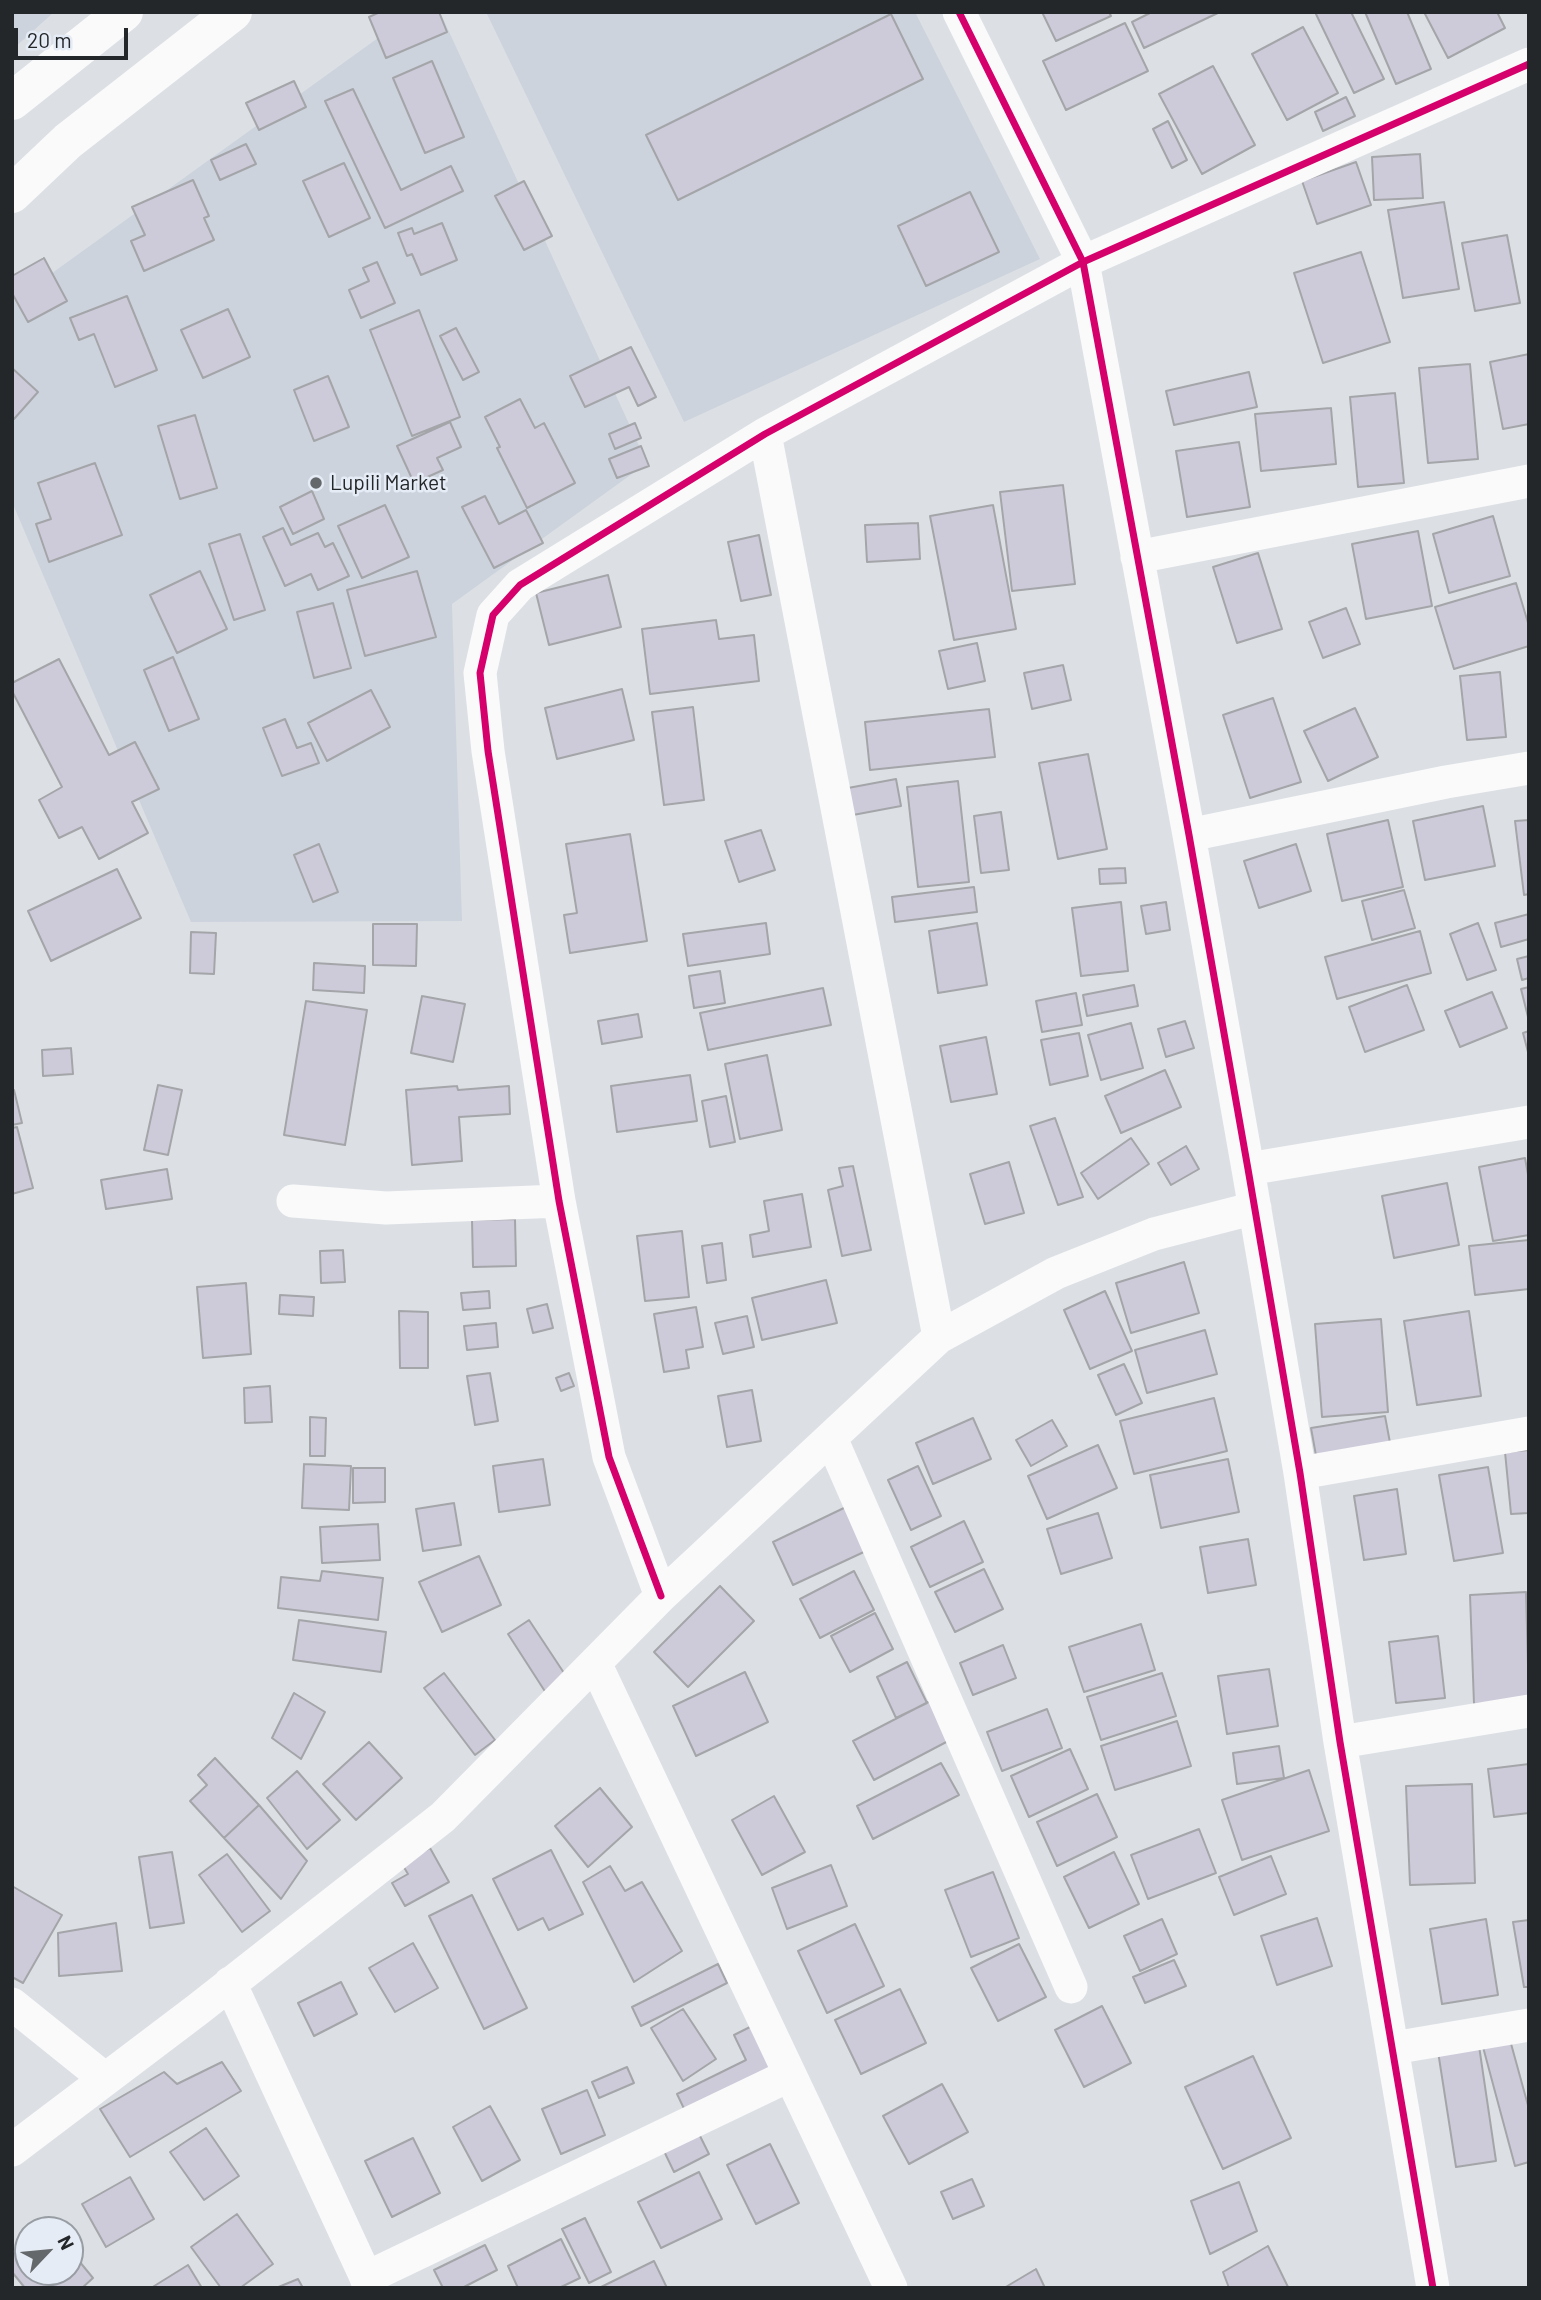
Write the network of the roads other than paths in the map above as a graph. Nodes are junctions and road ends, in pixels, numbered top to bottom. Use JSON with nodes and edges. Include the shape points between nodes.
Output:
{"nodes":[{"id":1,"x":124,"y":12,"type":"edge"},
{"id":2,"x":233,"y":12,"type":"edge"},
{"id":3,"x":959,"y":12,"type":"edge"},
{"id":4,"x":1529,"y":64,"type":"edge"},
{"id":5,"x":12,"y":101,"type":"edge"},
{"id":6,"x":12,"y":194,"type":"edge"},
{"id":7,"x":1083,"y":262,"type":"junction"},
{"id":8,"x":765,"y":434,"type":"junction"},
{"id":9,"x":1529,"y":481,"type":"edge"},
{"id":10,"x":1136,"y":557,"type":"junction"},
{"id":11,"x":1529,"y":768,"type":"edge"},
{"id":12,"x":1189,"y":835,"type":"junction"},
{"id":13,"x":1529,"y":1122,"type":"edge"},
{"id":14,"x":1248,"y":1169,"type":"junction"},
{"id":15,"x":293,"y":1201,"type":"dead end"},
{"id":16,"x":559,"y":1201,"type":"junction"},
{"id":17,"x":1255,"y":1208,"type":"junction"},
{"id":18,"x":939,"y":1337,"type":"junction"},
{"id":19,"x":1529,"y":1433,"type":"edge"},
{"id":20,"x":831,"y":1438,"type":"junction"},
{"id":21,"x":1300,"y":1473,"type":"junction"},
{"id":22,"x":662,"y":1597,"type":"junction"},
{"id":23,"x":596,"y":1665,"type":"junction"},
{"id":24,"x":1529,"y":1711,"type":"edge"},
{"id":25,"x":1340,"y":1742,"type":"junction"},
{"id":26,"x":230,"y":1983,"type":"junction"},
{"id":27,"x":1071,"y":1987,"type":"dead end"},
{"id":28,"x":12,"y":2004,"type":"edge"},
{"id":29,"x":1529,"y":2025,"type":"edge"},
{"id":30,"x":1393,"y":2048,"type":"junction"},
{"id":31,"x":790,"y":2076,"type":"junction"},
{"id":32,"x":104,"y":2078,"type":"junction"},
{"id":33,"x":12,"y":2150,"type":"edge"},
{"id":34,"x":368,"y":2283,"type":"edge"},
{"id":35,"x":891,"y":2288,"type":"edge"},
{"id":36,"x":1433,"y":2288,"type":"edge"}],
"edges":[{"from":1,"to":5,"type":"main road"},
{"from":2,"to":6,"type":"main road","via":[[68,141]]},
{"from":3,"to":7,"type":"street"},
{"from":4,"to":7,"type":"street"},
{"from":7,"to":8,"type":"street"},
{"from":7,"to":10,"type":"street"},
{"from":8,"to":16,"type":"street","via":[[520,585],[494,615],[481,673],[488,751]]},
{"from":8,"to":18,"type":"street"},
{"from":9,"to":10,"type":"street"},
{"from":10,"to":12,"type":"street"},
{"from":11,"to":12,"type":"street"},
{"from":12,"to":14,"type":"street"},
{"from":13,"to":14,"type":"street"},
{"from":14,"to":17,"type":"street"},
{"from":15,"to":16,"type":"street","via":[[386,1208]]},
{"from":16,"to":22,"type":"street","via":[[609,1457]]},
{"from":17,"to":18,"type":"street","via":[[1154,1234],[1056,1273]]},
{"from":17,"to":21,"type":"street"},
{"from":18,"to":20,"type":"street"},
{"from":19,"to":21,"type":"street"},
{"from":20,"to":22,"type":"street"},
{"from":20,"to":27,"type":"street"},
{"from":21,"to":25,"type":"street"},
{"from":22,"to":23,"type":"street"},
{"from":23,"to":26,"type":"street","via":[[443,1817]]},
{"from":23,"to":31,"type":"street"},
{"from":24,"to":25,"type":"street"},
{"from":25,"to":30,"type":"street"},
{"from":26,"to":32,"type":"street"},
{"from":26,"to":34,"type":"street"},
{"from":28,"to":32,"type":"street"},
{"from":29,"to":30,"type":"street"},
{"from":30,"to":36,"type":"street"},
{"from":31,"to":34,"type":"street"},
{"from":31,"to":35,"type":"street"},
{"from":32,"to":33,"type":"street"}]}
